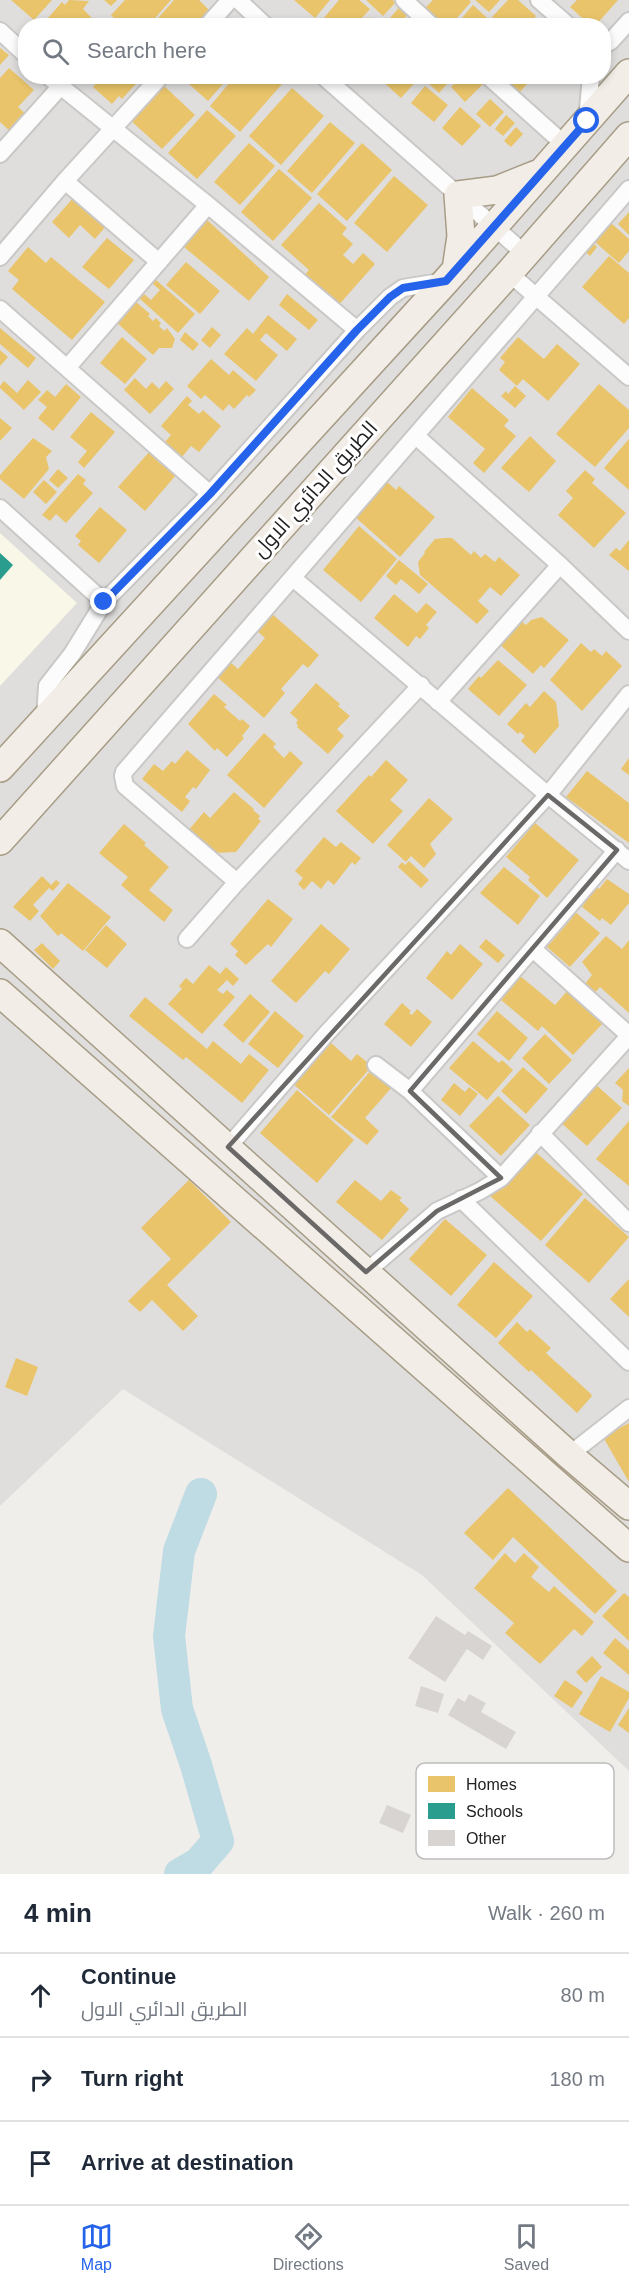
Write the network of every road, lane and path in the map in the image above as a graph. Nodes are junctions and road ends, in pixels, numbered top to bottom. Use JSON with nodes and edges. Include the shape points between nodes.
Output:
{"nodes":[{"id":1,"x":230,"y":0,"type":"edge"},
{"id":2,"x":238,"y":0,"type":"edge"},
{"id":3,"x":404,"y":0,"type":"edge"},
{"id":4,"x":539,"y":0,"type":"edge"},
{"id":5,"x":214,"y":18,"type":"edge"},
{"id":6,"x":257,"y":18,"type":"edge"},
{"id":7,"x":423,"y":18,"type":"edge"},
{"id":8,"x":559,"y":18,"type":"edge"},
{"id":9,"x":629,"y":21,"type":"edge"},
{"id":10,"x":0,"y":31,"type":"edge"},
{"id":11,"x":611,"y":41,"type":"edge"},
{"id":12,"x":18,"y":48,"type":"edge"},
{"id":13,"x":629,"y":73,"type":"edge"},
{"id":14,"x":52,"y":84,"type":"edge"},
{"id":15,"x":56,"y":84,"type":"edge"},
{"id":16,"x":154,"y":84,"type":"edge"},
{"id":17,"x":332,"y":84,"type":"edge"},
{"id":18,"x":498,"y":84,"type":"edge"},
{"id":19,"x":590,"y":84,"type":"edge"},
{"id":20,"x":587,"y":121,"type":"junction"},
{"id":21,"x":113,"y":130,"type":"junction"},
{"id":22,"x":629,"y":136,"type":"edge"},
{"id":23,"x":565,"y":145,"type":"junction"},
{"id":24,"x":0,"y":154,"type":"edge"},
{"id":25,"x":542,"y":172,"type":"junction"},
{"id":26,"x":65,"y":181,"type":"junction"},
{"id":27,"x":629,"y":189,"type":"edge"},
{"id":28,"x":458,"y":195,"type":"junction"},
{"id":29,"x":208,"y":205,"type":"junction"},
{"id":30,"x":494,"y":226,"type":"junction"},
{"id":31,"x":6,"y":236,"type":"edge"},
{"id":32,"x":0,"y":256,"type":"edge"},
{"id":33,"x":159,"y":262,"type":"junction"},
{"id":34,"x":517,"y":263,"type":"junction"},
{"id":35,"x":451,"y":275,"type":"junction"},
{"id":36,"x":537,"y":297,"type":"junction"},
{"id":37,"x":0,"y":309,"type":"edge"},
{"id":38,"x":357,"y":330,"type":"junction"},
{"id":39,"x":67,"y":368,"type":"junction"},
{"id":40,"x":629,"y":377,"type":"edge"},
{"id":41,"x":416,"y":435,"type":"junction"},
{"id":42,"x":210,"y":494,"type":"junction"},
{"id":43,"x":0,"y":508,"type":"edge"},
{"id":44,"x":560,"y":565,"type":"junction"},
{"id":45,"x":293,"y":578,"type":"junction"},
{"id":46,"x":104,"y":602,"type":"junction"},
{"id":47,"x":629,"y":631,"type":"edge"},
{"id":48,"x":421,"y":685,"type":"junction"},
{"id":49,"x":629,"y":694,"type":"edge"},
{"id":50,"x":438,"y":702,"type":"junction"},
{"id":51,"x":45,"y":718,"type":"junction"},
{"id":52,"x":0,"y":768,"type":"edge"},
{"id":53,"x":548,"y":795,"type":"junction"},
{"id":54,"x":0,"y":842,"type":"edge"},
{"id":55,"x":623,"y":855,"type":"edge"},
{"id":56,"x":237,"y":882,"type":"junction"},
{"id":57,"x":187,"y":939,"type":"dead end"},
{"id":58,"x":0,"y":943,"type":"edge"},
{"id":59,"x":534,"y":949,"type":"junction"},
{"id":60,"x":0,"y":993,"type":"edge"},
{"id":61,"x":629,"y":1035,"type":"edge"},
{"id":62,"x":376,"y":1065,"type":"dead end"},
{"id":63,"x":410,"y":1091,"type":"junction"},
{"id":64,"x":540,"y":1133,"type":"junction"},
{"id":65,"x":228,"y":1146,"type":"junction"},
{"id":66,"x":501,"y":1178,"type":"junction"},
{"id":67,"x":461,"y":1199,"type":"junction"},
{"id":68,"x":629,"y":1223,"type":"edge"},
{"id":69,"x":366,"y":1272,"type":"junction"},
{"id":70,"x":629,"y":1362,"type":"edge"},
{"id":71,"x":629,"y":1408,"type":"edge"},
{"id":72,"x":569,"y":1455,"type":"junction"},
{"id":73,"x":629,"y":1508,"type":"edge"},
{"id":74,"x":597,"y":1520,"type":"junction"},
{"id":75,"x":629,"y":1548,"type":"edge"}],
"edges":[{"from":1,"to":5,"type":"street"},
{"from":2,"to":6,"type":"street"},
{"from":3,"to":7,"type":"street"},
{"from":4,"to":8,"type":"street"},
{"from":9,"to":11,"type":"street"},
{"from":10,"to":12,"type":"street"},
{"from":13,"to":20,"type":"main road","name":"الطريق الدائري الاول"},
{"from":14,"to":24,"type":"street"},
{"from":15,"to":21,"type":"street"},
{"from":16,"to":21,"type":"street"},
{"from":17,"to":28,"type":"street"},
{"from":18,"to":23,"type":"street"},
{"from":19,"to":20,"type":"street"},
{"from":20,"to":23,"type":"main road","name":"الطريق الدائري الاول"},
{"from":21,"to":26,"type":"street"},
{"from":21,"to":29,"type":"street"},
{"from":22,"to":34,"type":"main road","name":"الطريق الدائري الاول"},
{"from":23,"to":25,"type":"main road","name":"الطريق الدائري الاول"},
{"from":25,"to":28,"type":"main road","via":[[497,190]]},
{"from":25,"to":30,"type":"main road","name":"الطريق الدائري الاول"},
{"from":26,"to":31,"type":"street"},
{"from":26,"to":33,"type":"street"},
{"from":27,"to":36,"type":"street"},
{"from":28,"to":30,"type":"street"},
{"from":28,"to":35,"type":"main road","via":[[460,236]]},
{"from":29,"to":33,"type":"street"},
{"from":29,"to":38,"type":"street"},
{"from":30,"to":34,"type":"street"},
{"from":30,"to":35,"type":"main road","name":"الطريق الدائري الاول"},
{"from":31,"to":32,"type":"street"},
{"from":33,"to":39,"type":"street"},
{"from":34,"to":36,"type":"street"},
{"from":34,"to":54,"type":"main road","name":"الطريق الدائري الاول"},
{"from":35,"to":38,"type":"street","via":[[403,288]]},
{"from":35,"to":51,"type":"main road","name":"الطريق الدائري الاول"},
{"from":36,"to":40,"type":"street"},
{"from":36,"to":41,"type":"street"},
{"from":37,"to":39,"type":"street"},
{"from":38,"to":42,"type":"street"},
{"from":39,"to":42,"type":"street"},
{"from":41,"to":44,"type":"street"},
{"from":41,"to":45,"type":"street"},
{"from":42,"to":46,"type":"street"},
{"from":43,"to":46,"type":"street"},
{"from":44,"to":47,"type":"street"},
{"from":44,"to":50,"type":"street"},
{"from":45,"to":48,"type":"street"},
{"from":45,"to":56,"type":"street","via":[[123,776],[125,786]]},
{"from":46,"to":51,"type":"street","via":[[47,686]]},
{"from":48,"to":50,"type":"street"},
{"from":48,"to":56,"type":"street"},
{"from":49,"to":53,"type":"street"},
{"from":50,"to":53,"type":"street"},
{"from":51,"to":52,"type":"main road","name":"الطريق الدائري الاول"},
{"from":53,"to":55,"type":"street"},
{"from":53,"to":65,"type":"street","via":[[326,1034]]},
{"from":55,"to":59,"type":"street"},
{"from":56,"to":57,"type":"street"},
{"from":58,"to":65,"type":"main road"},
{"from":59,"to":61,"type":"street"},
{"from":59,"to":63,"type":"street"},
{"from":60,"to":74,"type":"main road"},
{"from":61,"to":64,"type":"street"},
{"from":62,"to":63,"type":"street"},
{"from":63,"to":66,"type":"street"},
{"from":64,"to":66,"type":"street"},
{"from":64,"to":68,"type":"street"},
{"from":65,"to":69,"type":"main road"},
{"from":66,"to":67,"type":"street"},
{"from":67,"to":69,"type":"street","via":[[437,1210]]},
{"from":67,"to":70,"type":"street"},
{"from":69,"to":72,"type":"main road"},
{"from":71,"to":72,"type":"street"},
{"from":72,"to":73,"type":"main road"},
{"from":73,"to":74,"type":"street"},
{"from":74,"to":75,"type":"main road"}]}
